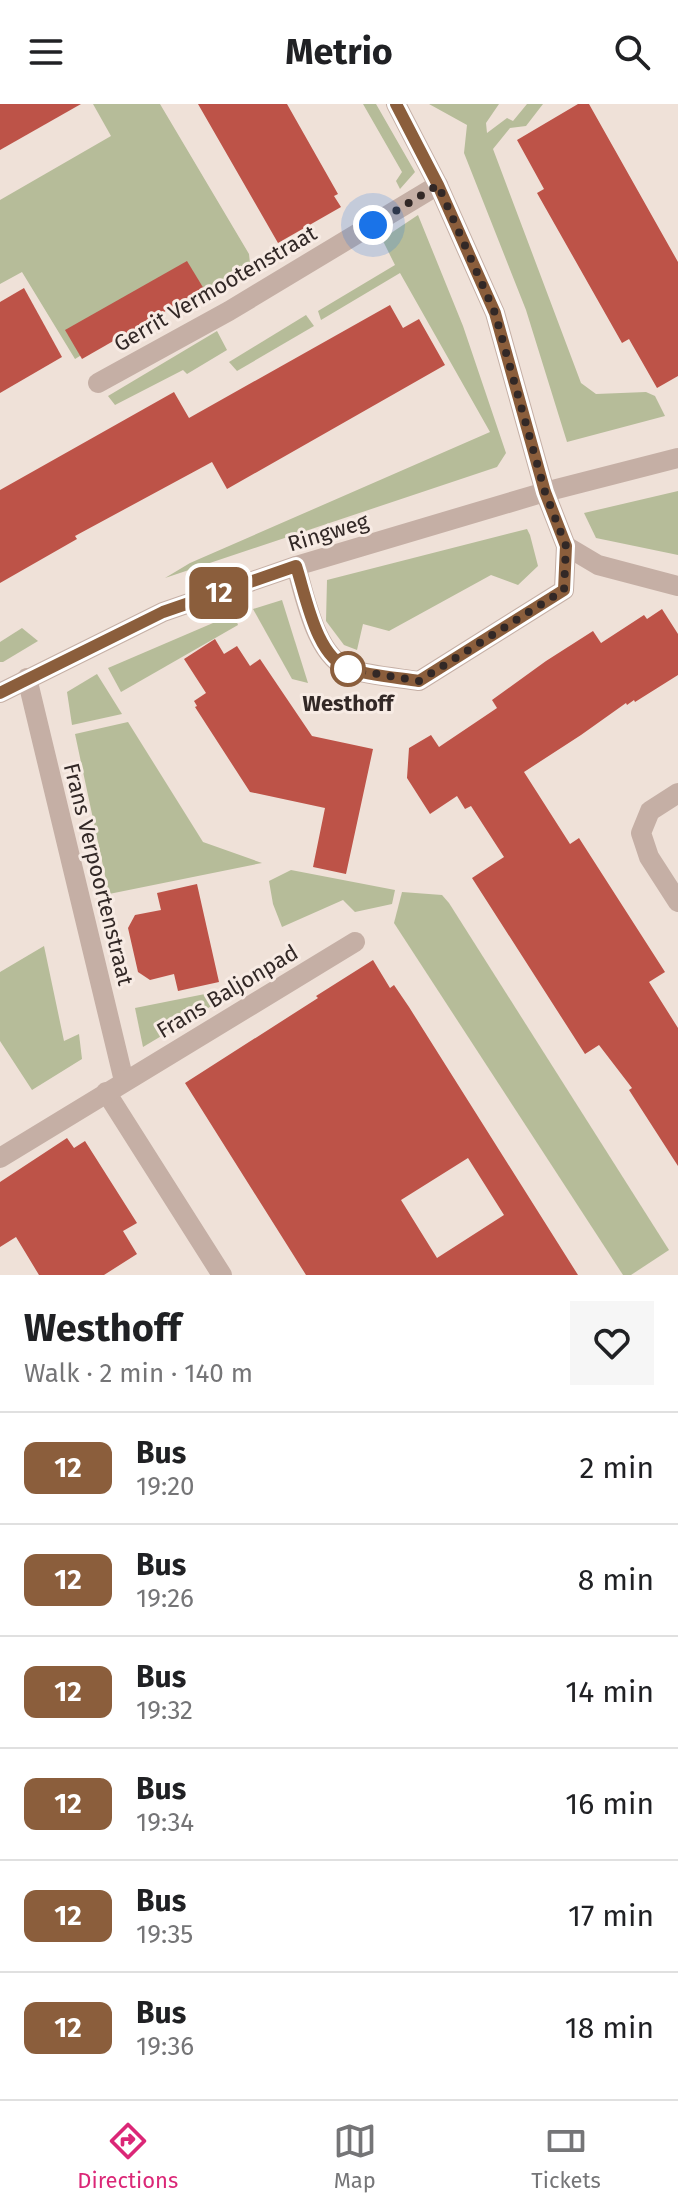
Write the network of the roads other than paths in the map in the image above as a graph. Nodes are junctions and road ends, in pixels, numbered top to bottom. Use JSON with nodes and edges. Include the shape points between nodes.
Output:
{"nodes":[{"id":1,"x":396,"y":104,"type":"edge"},
{"id":2,"x":438,"y":185,"type":"junction"},
{"id":3,"x":98,"y":383,"type":"dead end"},
{"id":4,"x":678,"y":458,"type":"edge"},
{"id":5,"x":545,"y":492,"type":"junction"},
{"id":6,"x":566,"y":546,"type":"junction"},
{"id":7,"x":296,"y":566,"type":"junction"},
{"id":8,"x":678,"y":586,"type":"edge"},
{"id":9,"x":27,"y":678,"type":"junction"},
{"id":10,"x":0,"y":693,"type":"edge"},
{"id":11,"x":678,"y":793,"type":"edge"},
{"id":12,"x":678,"y":902,"type":"edge"},
{"id":13,"x":355,"y":942,"type":"dead end"},
{"id":14,"x":115,"y":1087,"type":"junction"},
{"id":15,"x":0,"y":1158,"type":"edge"},
{"id":16,"x":222,"y":1275,"type":"edge"}],
"edges":[{"from":1,"to":2,"type":"street"},
{"from":2,"to":3,"type":"street","name":"Gerrit Vermootenstraat"},
{"from":2,"to":5,"type":"street","via":[[495,313]]},
{"from":4,"to":5,"type":"street"},
{"from":5,"to":6,"type":"street"},
{"from":5,"to":7,"type":"street","name":"Ringweg"},
{"from":6,"to":7,"type":"street","via":[[564,590],[419,681],[348,669],[328,654]]},
{"from":6,"to":8,"type":"street","via":[[598,565]]},
{"from":7,"to":9,"type":"street","name":"Ringweg","via":[[163,612]]},
{"from":9,"to":10,"type":"street","name":"Ringweg"},
{"from":9,"to":14,"type":"street","name":"Frans Verpoortenstraat"},
{"from":11,"to":12,"type":"street","via":[[650,811],[641,833],[649,857]]},
{"from":13,"to":14,"type":"street","name":"Frans Baljonpad"},
{"from":14,"to":15,"type":"street","name":"Frans Baljonpad"},
{"from":14,"to":16,"type":"street","name":"Frans Verpoortenstraat"}]}
